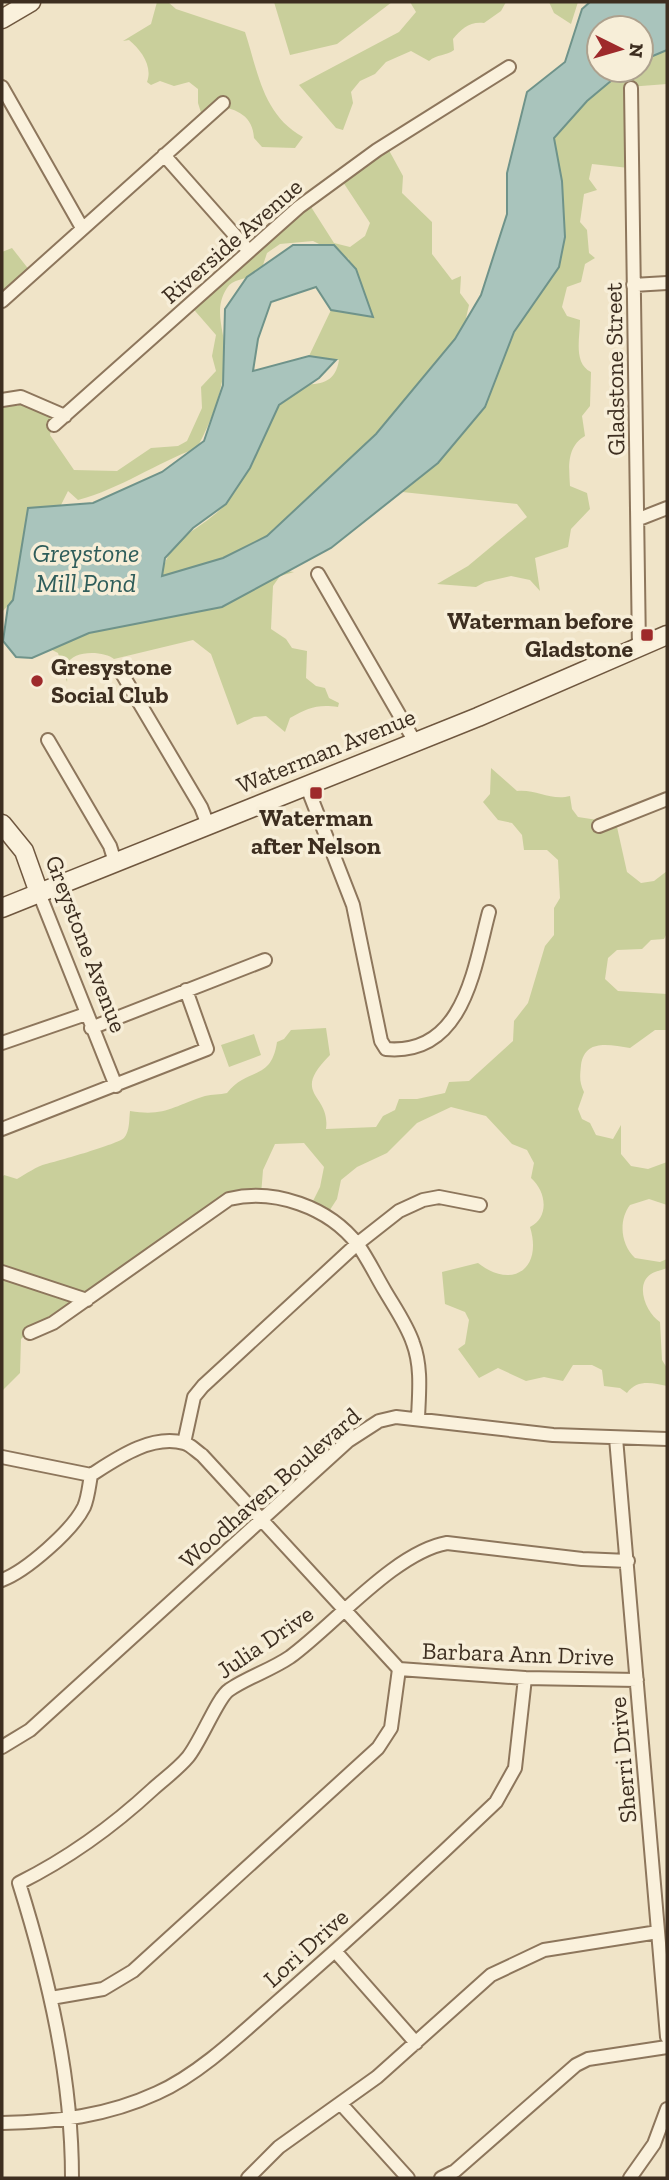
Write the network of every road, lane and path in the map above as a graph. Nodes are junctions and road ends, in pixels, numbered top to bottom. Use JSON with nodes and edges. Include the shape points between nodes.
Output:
{"nodes":[{"id":1,"x":31,"y":2,"type":"edge"},
{"id":2,"x":2,"y":19,"type":"edge"},
{"id":3,"x":509,"y":67,"type":"dead end"},
{"id":4,"x":2,"y":87,"type":"edge"},
{"id":5,"x":631,"y":88,"type":"dead end"},
{"id":6,"x":223,"y":103,"type":"dead end"},
{"id":7,"x":164,"y":155,"type":"junction"},
{"id":8,"x":81,"y":226,"type":"junction"},
{"id":9,"x":247,"y":250,"type":"junction"},
{"id":10,"x":667,"y":283,"type":"edge"},
{"id":11,"x":634,"y":285,"type":"junction"},
{"id":12,"x":2,"y":301,"type":"edge"},
{"id":13,"x":2,"y":400,"type":"edge"},
{"id":14,"x":65,"y":416,"type":"junction"},
{"id":15,"x":54,"y":425,"type":"dead end"},
{"id":16,"x":667,"y":508,"type":"edge"},
{"id":17,"x":639,"y":519,"type":"junction"},
{"id":18,"x":318,"y":574,"type":"dead end"},
{"id":19,"x":667,"y":635,"type":"edge"},
{"id":20,"x":639,"y":649,"type":"junction"},
{"id":21,"x":121,"y":672,"type":"dead end"},
{"id":22,"x":48,"y":740,"type":"dead end"},
{"id":23,"x":415,"y":742,"type":"junction"},
{"id":24,"x":307,"y":787,"type":"junction"},
{"id":25,"x":667,"y":799,"type":"edge"},
{"id":26,"x":2,"y":824,"type":"edge"},
{"id":27,"x":208,"y":825,"type":"junction"},
{"id":28,"x":599,"y":826,"type":"dead end"},
{"id":29,"x":115,"y":862,"type":"junction"},
{"id":30,"x":39,"y":893,"type":"junction"},
{"id":31,"x":2,"y":908,"type":"edge"},
{"id":32,"x":489,"y":912,"type":"dead end"},
{"id":33,"x":265,"y":960,"type":"dead end"},
{"id":34,"x":186,"y":990,"type":"junction"},
{"id":35,"x":86,"y":1014,"type":"junction"},
{"id":36,"x":91,"y":1028,"type":"junction"},
{"id":37,"x":2,"y":1043,"type":"edge"},
{"id":38,"x":116,"y":1087,"type":"junction"},
{"id":39,"x":2,"y":1129,"type":"edge"},
{"id":40,"x":480,"y":1205,"type":"dead end"},
{"id":41,"x":357,"y":1244,"type":"junction"},
{"id":42,"x":2,"y":1272,"type":"edge"},
{"id":43,"x":88,"y":1300,"type":"junction"},
{"id":44,"x":30,"y":1333,"type":"dead end"},
{"id":45,"x":418,"y":1418,"type":"junction"},
{"id":46,"x":616,"y":1438,"type":"junction"},
{"id":47,"x":667,"y":1439,"type":"edge"},
{"id":48,"x":184,"y":1443,"type":"junction"},
{"id":49,"x":2,"y":1457,"type":"edge"},
{"id":50,"x":91,"y":1475,"type":"junction"},
{"id":51,"x":260,"y":1520,"type":"junction"},
{"id":52,"x":628,"y":1561,"type":"junction"},
{"id":53,"x":2,"y":1580,"type":"edge"},
{"id":54,"x":344,"y":1612,"type":"junction"},
{"id":55,"x":399,"y":1669,"type":"junction"},
{"id":56,"x":525,"y":1678,"type":"junction"},
{"id":57,"x":637,"y":1680,"type":"junction"},
{"id":58,"x":2,"y":1747,"type":"edge"},
{"id":59,"x":658,"y":1933,"type":"junction"},
{"id":60,"x":335,"y":1951,"type":"junction"},
{"id":61,"x":51,"y":1998,"type":"junction"},
{"id":62,"x":667,"y":2037,"type":"edge"},
{"id":63,"x":416,"y":2043,"type":"junction"},
{"id":64,"x":667,"y":2047,"type":"edge"},
{"id":65,"x":341,"y":2104,"type":"junction"},
{"id":66,"x":667,"y":2109,"type":"edge"},
{"id":67,"x":71,"y":2119,"type":"junction"},
{"id":68,"x":2,"y":2123,"type":"edge"},
{"id":69,"x":72,"y":2178,"type":"edge"},
{"id":70,"x":248,"y":2178,"type":"edge"},
{"id":71,"x":408,"y":2178,"type":"edge"},
{"id":72,"x":441,"y":2178,"type":"edge"},
{"id":73,"x":630,"y":2178,"type":"edge"}],
"edges":[{"from":1,"to":2,"type":"main road"},
{"from":3,"to":9,"type":"street","name":"Riverside Avenue","via":[[377,150]]},
{"from":4,"to":8,"type":"street"},
{"from":5,"to":11,"type":"street","name":"Gladstone Street"},
{"from":6,"to":7,"type":"street"},
{"from":7,"to":8,"type":"street"},
{"from":7,"to":9,"type":"street"},
{"from":8,"to":12,"type":"street"},
{"from":9,"to":14,"type":"street","name":"Riverside Avenue"},
{"from":10,"to":11,"type":"street"},
{"from":11,"to":17,"type":"street","name":"Gladstone Street"},
{"from":13,"to":14,"type":"street","via":[[21,397]]},
{"from":14,"to":15,"type":"street","name":"Riverside Avenue"},
{"from":16,"to":17,"type":"street"},
{"from":17,"to":20,"type":"street","name":"Gladstone Street"},
{"from":18,"to":23,"type":"street"},
{"from":19,"to":20,"type":"main road","name":"Waterman Avenue"},
{"from":20,"to":23,"type":"main road","name":"Waterman Avenue"},
{"from":21,"to":27,"type":"street"},
{"from":22,"to":29,"type":"street"},
{"from":23,"to":24,"type":"main road","name":"Waterman Avenue"},
{"from":24,"to":27,"type":"main road","name":"Waterman Avenue"},
{"from":24,"to":32,"type":"street","via":[[353,905],[383,1047],[416,1047],[452,1021],[466,996]]},
{"from":25,"to":28,"type":"street"},
{"from":26,"to":30,"type":"main road","name":"Greystone Avenue","via":[[24,851]]},
{"from":27,"to":29,"type":"main road","name":"Waterman Avenue"},
{"from":29,"to":30,"type":"main road","name":"Waterman Avenue"},
{"from":30,"to":31,"type":"main road","name":"Waterman Avenue"},
{"from":30,"to":35,"type":"street","name":"Greystone Avenue"},
{"from":33,"to":34,"type":"street"},
{"from":34,"to":36,"type":"street"},
{"from":34,"to":38,"type":"street","via":[[207,1049]]},
{"from":35,"to":36,"type":"street","name":"Greystone Avenue"},
{"from":35,"to":37,"type":"street"},
{"from":36,"to":38,"type":"street","name":"Greystone Avenue"},
{"from":38,"to":39,"type":"street"},
{"from":40,"to":41,"type":"street","via":[[455,1198],[423,1200]]},
{"from":41,"to":43,"type":"street","via":[[302,1204],[276,1195],[244,1195],[229,1199],[183,1229]]},
{"from":41,"to":45,"type":"street","via":[[413,1342]]},
{"from":41,"to":48,"type":"street","via":[[194,1397]]},
{"from":42,"to":43,"type":"street"},
{"from":43,"to":44,"type":"street"},
{"from":45,"to":46,"type":"street","name":"Woodhaven Boulevard"},
{"from":45,"to":51,"type":"street","name":"Woodhaven Boulevard","via":[[396,1417],[367,1427]]},
{"from":46,"to":47,"type":"street","name":"Woodhaven Boulevard"},
{"from":46,"to":52,"type":"street","name":"Sherri Drive"},
{"from":48,"to":50,"type":"street","via":[[126,1452]]},
{"from":48,"to":51,"type":"street","name":"Barbara Ann Drive","via":[[202,1455]]},
{"from":49,"to":50,"type":"street"},
{"from":50,"to":53,"type":"street","via":[[84,1506],[64,1533]]},
{"from":51,"to":54,"type":"street","name":"Barbara Ann Drive"},
{"from":51,"to":58,"type":"street","name":"Woodhaven Boulevard","via":[[30,1730]]},
{"from":52,"to":54,"type":"street","name":"Julia Drive","via":[[432,1545]]},
{"from":52,"to":57,"type":"street","name":"Sherri Drive"},
{"from":54,"to":55,"type":"street","name":"Barbara Ann Drive"},
{"from":54,"to":61,"type":"street","name":"Julia Drive","via":[[281,1663],[228,1690],[186,1759],[122,1818],[78,1851],[19,1883]]},
{"from":55,"to":56,"type":"street","name":"Barbara Ann Drive"},
{"from":55,"to":61,"type":"street","via":[[391,1728],[378,1748],[133,1971],[103,1989]]},
{"from":56,"to":57,"type":"street","name":"Barbara Ann Drive"},
{"from":56,"to":60,"type":"street","name":"Lori Drive","via":[[516,1768],[504,1792]]},
{"from":57,"to":59,"type":"street","name":"Sherri Drive"},
{"from":59,"to":62,"type":"street","name":"Sherri Drive"},
{"from":59,"to":63,"type":"street","via":[[565,1945],[519,1960],[491,1975]]},
{"from":60,"to":63,"type":"street"},
{"from":60,"to":67,"type":"street","name":"Lori Drive","via":[[187,2076],[158,2093],[100,2114]]},
{"from":61,"to":67,"type":"street"},
{"from":63,"to":65,"type":"street"},
{"from":64,"to":72,"type":"street","via":[[588,2059],[576,2065],[455,2171]]},
{"from":65,"to":70,"type":"street","via":[[279,2147]]},
{"from":65,"to":71,"type":"street"},
{"from":66,"to":73,"type":"street","via":[[654,2144]]},
{"from":67,"to":68,"type":"street","name":"Lori Drive"},
{"from":67,"to":69,"type":"street"}]}
